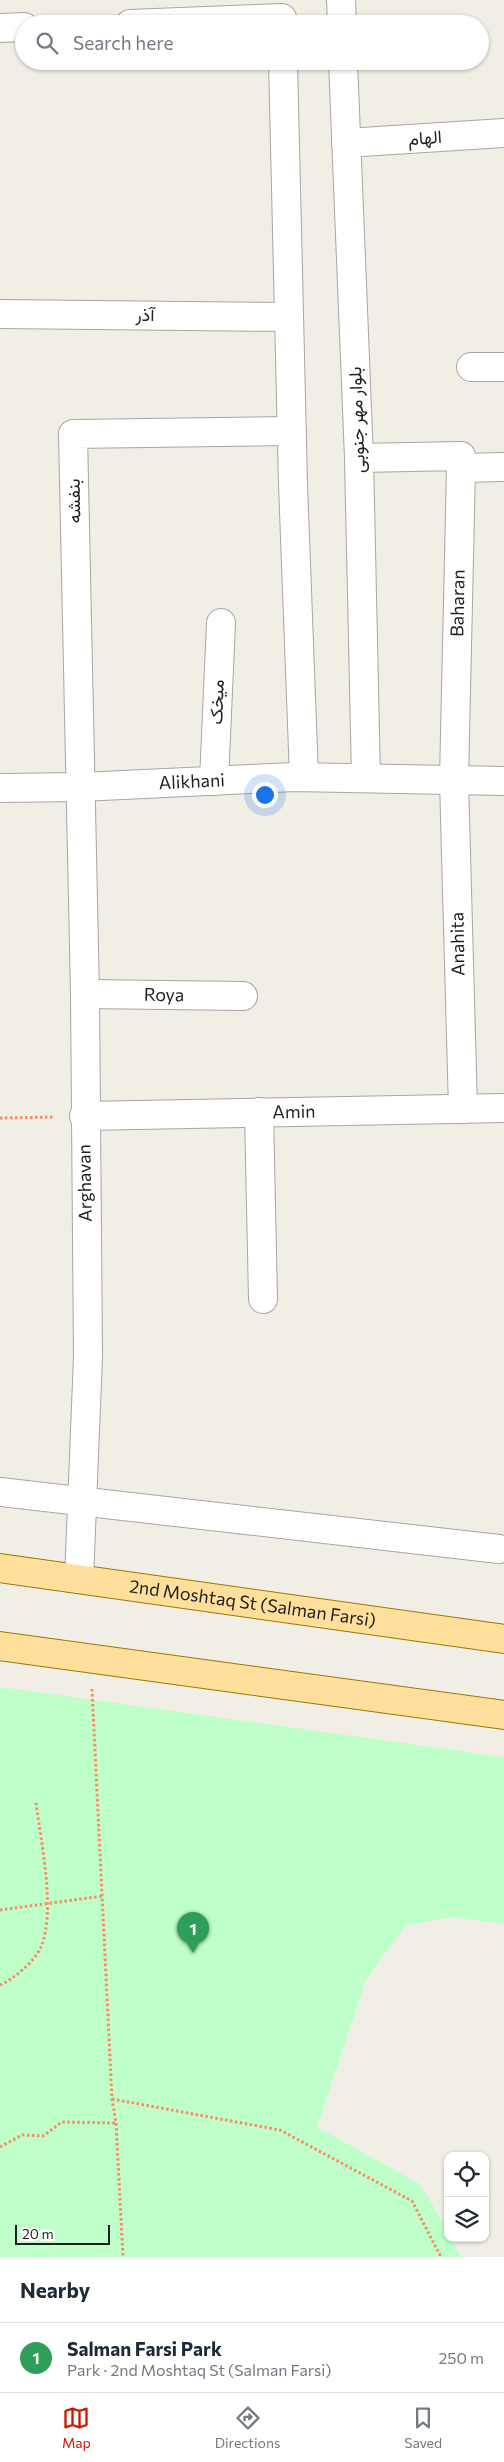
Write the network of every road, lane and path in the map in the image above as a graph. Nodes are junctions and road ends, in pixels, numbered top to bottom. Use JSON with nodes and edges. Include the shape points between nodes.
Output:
{"nodes":[{"id":1,"x":341,"y":0,"type":"edge"},
{"id":2,"x":282,"y":14,"type":"edge"},
{"id":3,"x":267,"y":15,"type":"edge"},
{"id":4,"x":342,"y":15,"type":"edge"},
{"id":5,"x":15,"y":27,"type":"edge"},
{"id":6,"x":0,"y":28,"type":"edge"},
{"id":7,"x":283,"y":70,"type":"edge"},
{"id":8,"x":343,"y":70,"type":"edge"},
{"id":9,"x":504,"y":133,"type":"edge"},
{"id":10,"x":346,"y":143,"type":"junction"},
{"id":11,"x":0,"y":314,"type":"edge"},
{"id":12,"x":289,"y":317,"type":"junction"},
{"id":13,"x":471,"y":367,"type":"dead end"},
{"id":14,"x":504,"y":368,"type":"edge"},
{"id":15,"x":292,"y":431,"type":"junction"},
{"id":16,"x":359,"y":458,"type":"junction"},
{"id":17,"x":504,"y":467,"type":"edge"},
{"id":18,"x":461,"y":468,"type":"junction"},
{"id":19,"x":220,"y":623,"type":"dead end"},
{"id":20,"x":304,"y":777,"type":"junction"},
{"id":21,"x":366,"y":778,"type":"junction"},
{"id":22,"x":454,"y":780,"type":"junction"},
{"id":23,"x":214,"y":781,"type":"junction"},
{"id":24,"x":504,"y":781,"type":"edge"},
{"id":25,"x":80,"y":787,"type":"junction"},
{"id":26,"x":0,"y":788,"type":"edge"},
{"id":27,"x":85,"y":994,"type":"junction"},
{"id":28,"x":243,"y":996,"type":"dead end"},
{"id":29,"x":504,"y":1108,"type":"edge"},
{"id":30,"x":462,"y":1109,"type":"junction"},
{"id":31,"x":259,"y":1112,"type":"junction"},
{"id":32,"x":84,"y":1116,"type":"junction"},
{"id":33,"x":0,"y":1118,"type":"edge"},
{"id":34,"x":263,"y":1299,"type":"dead end"},
{"id":35,"x":0,"y":1492,"type":"edge"},
{"id":36,"x":82,"y":1502,"type":"junction"},
{"id":37,"x":499,"y":1549,"type":"dead end"},
{"id":38,"x":0,"y":1568,"type":"edge"},
{"id":39,"x":78,"y":1579,"type":"junction"},
{"id":40,"x":504,"y":1639,"type":"edge"},
{"id":41,"x":0,"y":1646,"type":"edge"},
{"id":42,"x":90,"y":1658,"type":"junction"},
{"id":43,"x":504,"y":1715,"type":"edge"},
{"id":44,"x":36,"y":1803,"type":"dead end"},
{"id":45,"x":103,"y":1896,"type":"junction"},
{"id":46,"x":47,"y":1904,"type":"junction"},
{"id":47,"x":0,"y":1910,"type":"edge"},
{"id":48,"x":0,"y":1985,"type":"edge"},
{"id":49,"x":112,"y":2099,"type":"junction"},
{"id":50,"x":116,"y":2123,"type":"junction"},
{"id":51,"x":0,"y":2147,"type":"edge"},
{"id":52,"x":123,"y":2257,"type":"edge"},
{"id":53,"x":441,"y":2257,"type":"edge"}],
"edges":[{"from":1,"to":4,"type":"street"},
{"from":2,"to":3,"type":"street"},
{"from":5,"to":6,"type":"street"},
{"from":7,"to":12,"type":"street"},
{"from":8,"to":10,"type":"street","name":"بلوار مهر جنوبی"},
{"from":9,"to":10,"type":"street","name":"الهام"},
{"from":10,"to":16,"type":"street","name":"بلوار مهر جنوبی"},
{"from":11,"to":12,"type":"street","name":"آذر"},
{"from":12,"to":15,"type":"street"},
{"from":13,"to":14,"type":"street"},
{"from":15,"to":20,"type":"street"},
{"from":15,"to":25,"type":"street","name":"بنفشه","via":[[73,434]]},
{"from":16,"to":18,"type":"street","via":[[461,456]]},
{"from":16,"to":21,"type":"street","name":"بلوار مهر جنوبی"},
{"from":17,"to":18,"type":"street"},
{"from":18,"to":22,"type":"street","name":"Baharan"},
{"from":19,"to":23,"type":"street","name":"میخک"},
{"from":20,"to":21,"type":"street","name":"Alikhani"},
{"from":20,"to":23,"type":"street","name":"Alikhani"},
{"from":21,"to":22,"type":"street","name":"Alikhani"},
{"from":22,"to":24,"type":"street","name":"Alikhani"},
{"from":22,"to":30,"type":"street","name":"Anahita"},
{"from":23,"to":25,"type":"street","name":"Alikhani"},
{"from":25,"to":26,"type":"street","name":"Alikhani"},
{"from":25,"to":27,"type":"street","name":"Arghavan"},
{"from":27,"to":28,"type":"street","name":"Roya"},
{"from":27,"to":32,"type":"street","name":"Arghavan"},
{"from":29,"to":30,"type":"street","name":"Amin"},
{"from":30,"to":31,"type":"street","name":"Amin"},
{"from":31,"to":32,"type":"street","name":"Amin"},
{"from":31,"to":34,"type":"street"},
{"from":32,"to":33,"type":"path"},
{"from":32,"to":36,"type":"street","name":"Arghavan","via":[[88,1357]]},
{"from":35,"to":36,"type":"street"},
{"from":36,"to":37,"type":"street"},
{"from":36,"to":39,"type":"street","name":"Arghavan"},
{"from":38,"to":39,"type":"main road","name":"2nd Moshtaq St (Salman Farsi)"},
{"from":39,"to":40,"type":"main road","name":"2nd Moshtaq St (Salman Farsi)"},
{"from":41,"to":42,"type":"main road"},
{"from":42,"to":43,"type":"main road"},
{"from":42,"to":45,"type":"path"},
{"from":44,"to":46,"type":"path"},
{"from":45,"to":46,"type":"path"},
{"from":45,"to":49,"type":"path"},
{"from":46,"to":47,"type":"path"},
{"from":46,"to":48,"type":"path","via":[[41,1948],[13,1980]]},
{"from":49,"to":50,"type":"path"},
{"from":49,"to":53,"type":"path","via":[[280,2130],[412,2201]]},
{"from":50,"to":51,"type":"path","via":[[62,2122],[43,2136],[22,2135]]},
{"from":50,"to":52,"type":"path"}]}
